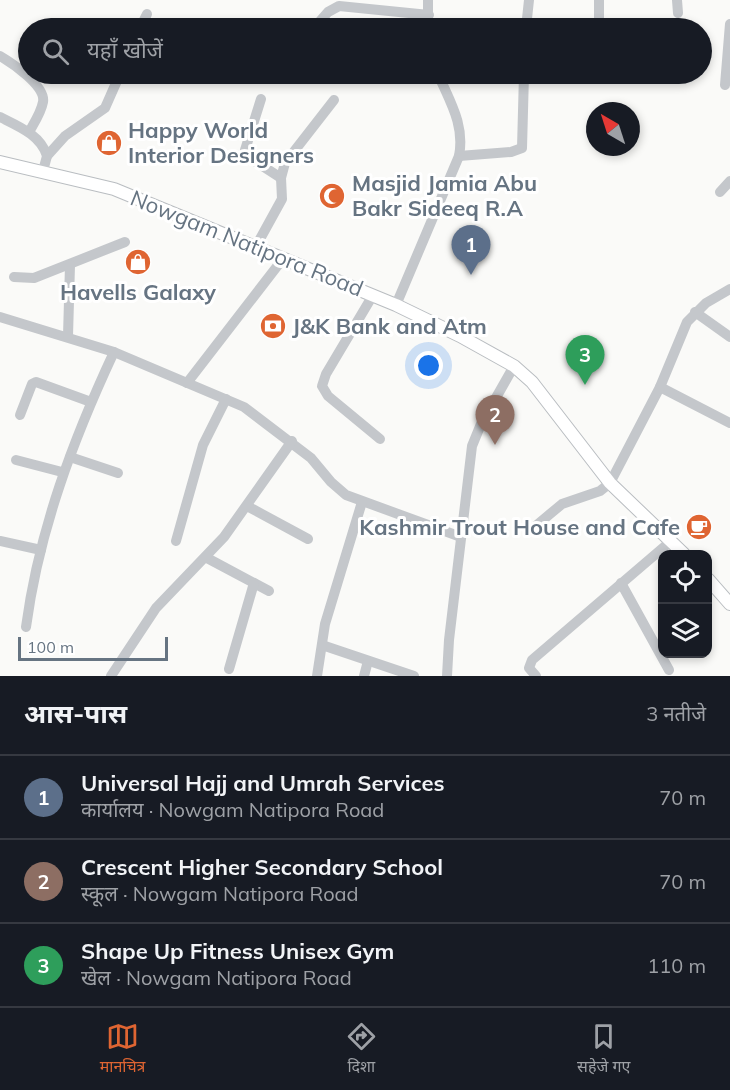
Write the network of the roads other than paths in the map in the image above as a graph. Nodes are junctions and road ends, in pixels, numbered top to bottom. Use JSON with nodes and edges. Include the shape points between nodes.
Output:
{"nodes":[{"id":1,"x":428,"y":0,"type":"edge"},
{"id":2,"x":529,"y":0,"type":"edge"},
{"id":3,"x":599,"y":0,"type":"edge"},
{"id":4,"x":677,"y":0,"type":"edge"},
{"id":5,"x":678,"y":13,"type":"dead end"},
{"id":6,"x":147,"y":14,"type":"dead end"},
{"id":7,"x":429,"y":15,"type":"junction"},
{"id":8,"x":145,"y":18,"type":"edge"},
{"id":9,"x":323,"y":18,"type":"edge"},
{"id":10,"x":429,"y":18,"type":"edge"},
{"id":11,"x":527,"y":18,"type":"edge"},
{"id":12,"x":599,"y":18,"type":"edge"},
{"id":13,"x":730,"y":24,"type":"edge"},
{"id":14,"x":729,"y":51,"type":"edge"},
{"id":15,"x":0,"y":56,"type":"edge"},
{"id":16,"x":18,"y":69,"type":"edge"},
{"id":17,"x":34,"y":84,"type":"edge"},
{"id":18,"x":116,"y":84,"type":"edge"},
{"id":19,"x":442,"y":84,"type":"edge"},
{"id":20,"x":524,"y":84,"type":"edge"},
{"id":21,"x":725,"y":85,"type":"dead end"},
{"id":22,"x":261,"y":99,"type":"dead end"},
{"id":23,"x":334,"y":100,"type":"dead end"},
{"id":24,"x":0,"y":117,"type":"edge"},
{"id":25,"x":29,"y":132,"type":"junction"},
{"id":26,"x":47,"y":156,"type":"junction"},
{"id":27,"x":459,"y":156,"type":"junction"},
{"id":28,"x":0,"y":162,"type":"edge"},
{"id":29,"x":43,"y":171,"type":"junction"},
{"id":30,"x":281,"y":178,"type":"junction"},
{"id":31,"x":730,"y":181,"type":"edge"},
{"id":32,"x":720,"y":192,"type":"dead end"},
{"id":33,"x":125,"y":242,"type":"dead end"},
{"id":34,"x":255,"y":248,"type":"junction"},
{"id":35,"x":282,"y":260,"type":"junction"},
{"id":36,"x":70,"y":265,"type":"junction"},
{"id":37,"x":14,"y":277,"type":"dead end"},
{"id":38,"x":730,"y":289,"type":"edge"},
{"id":39,"x":373,"y":295,"type":"junction"},
{"id":40,"x":396,"y":304,"type":"junction"},
{"id":41,"x":695,"y":312,"type":"junction"},
{"id":42,"x":0,"y":317,"type":"edge"},
{"id":43,"x":68,"y":336,"type":"junction"},
{"id":44,"x":730,"y":337,"type":"edge"},
{"id":45,"x":114,"y":352,"type":"junction"},
{"id":46,"x":514,"y":366,"type":"junction"},
{"id":47,"x":187,"y":383,"type":"junction"},
{"id":48,"x":660,"y":387,"type":"junction"},
{"id":49,"x":226,"y":399,"type":"junction"},
{"id":50,"x":91,"y":402,"type":"junction"},
{"id":51,"x":20,"y":415,"type":"dead end"},
{"id":52,"x":730,"y":423,"type":"edge"},
{"id":53,"x":380,"y":439,"type":"dead end"},
{"id":54,"x":292,"y":441,"type":"junction"},
{"id":55,"x":70,"y":457,"type":"junction"},
{"id":56,"x":16,"y":460,"type":"dead end"},
{"id":57,"x":62,"y":472,"type":"junction"},
{"id":58,"x":118,"y":473,"type":"dead end"},
{"id":59,"x":610,"y":483,"type":"junction"},
{"id":60,"x":362,"y":502,"type":"junction"},
{"id":61,"x":248,"y":506,"type":"junction"},
{"id":62,"x":532,"y":529,"type":"dead end"},
{"id":63,"x":461,"y":537,"type":"junction"},
{"id":64,"x":308,"y":539,"type":"dead end"},
{"id":65,"x":0,"y":541,"type":"edge"},
{"id":66,"x":176,"y":541,"type":"dead end"},
{"id":67,"x":671,"y":541,"type":"junction"},
{"id":68,"x":41,"y":549,"type":"junction"},
{"id":69,"x":679,"y":550,"type":"edge"},
{"id":70,"x":207,"y":558,"type":"junction"},
{"id":71,"x":254,"y":583,"type":"junction"},
{"id":72,"x":621,"y":583,"type":"junction"},
{"id":73,"x":712,"y":584,"type":"edge"},
{"id":74,"x":269,"y":591,"type":"dead end"},
{"id":75,"x":730,"y":604,"type":"edge"},
{"id":76,"x":26,"y":627,"type":"dead end"},
{"id":77,"x":322,"y":645,"type":"junction"},
{"id":78,"x":368,"y":661,"type":"junction"},
{"id":79,"x":229,"y":669,"type":"dead end"},
{"id":80,"x":669,"y":670,"type":"dead end"},
{"id":81,"x":111,"y":676,"type":"edge"},
{"id":82,"x":317,"y":676,"type":"edge"},
{"id":83,"x":363,"y":676,"type":"edge"},
{"id":84,"x":414,"y":676,"type":"edge"},
{"id":85,"x":447,"y":676,"type":"edge"},
{"id":86,"x":536,"y":676,"type":"edge"}],
"edges":[{"from":1,"to":7,"type":"street"},
{"from":2,"to":11,"type":"street"},
{"from":3,"to":12,"type":"street"},
{"from":4,"to":5,"type":"street"},
{"from":6,"to":8,"type":"street"},
{"from":7,"to":9,"type":"street","via":[[339,6]]},
{"from":7,"to":10,"type":"street"},
{"from":13,"to":14,"type":"street"},
{"from":14,"to":21,"type":"street"},
{"from":15,"to":16,"type":"street"},
{"from":17,"to":25,"type":"street","via":[[43,95],[43,103]]},
{"from":18,"to":26,"type":"street","via":[[105,108],[65,136]]},
{"from":19,"to":27,"type":"street","via":[[460,124]]},
{"from":20,"to":27,"type":"street","via":[[522,148]]},
{"from":22,"to":30,"type":"street","via":[[245,150]]},
{"from":23,"to":30,"type":"street","via":[[285,163]]},
{"from":24,"to":25,"type":"street"},
{"from":25,"to":26,"type":"street"},
{"from":26,"to":29,"type":"street"},
{"from":27,"to":40,"type":"street"},
{"from":28,"to":29,"type":"main road","name":"Nowgam Natipora Road"},
{"from":29,"to":34,"type":"main road","name":"Nowgam Natipora Road","via":[[114,189]]},
{"from":30,"to":34,"type":"street","via":[[282,199]]},
{"from":31,"to":32,"type":"street"},
{"from":33,"to":36,"type":"street"},
{"from":34,"to":35,"type":"main road","name":"Nowgam Natipora Road"},
{"from":35,"to":39,"type":"main road","name":"Nowgam Natipora Road"},
{"from":35,"to":47,"type":"street"},
{"from":36,"to":37,"type":"street","via":[[34,278]]},
{"from":36,"to":43,"type":"street"},
{"from":38,"to":41,"type":"street"},
{"from":39,"to":40,"type":"main road","name":"Nowgam Natipora Road"},
{"from":39,"to":53,"type":"street","via":[[322,386],[328,396]]},
{"from":40,"to":46,"type":"main road","name":"Nowgam Natipora Road"},
{"from":41,"to":44,"type":"street"},
{"from":41,"to":48,"type":"street","via":[[682,332]]},
{"from":42,"to":43,"type":"street"},
{"from":43,"to":45,"type":"street"},
{"from":45,"to":47,"type":"street"},
{"from":45,"to":50,"type":"street"},
{"from":46,"to":59,"type":"main road","name":"Nowgam Natipora Road","via":[[532,382]]},
{"from":46,"to":63,"type":"street","via":[[472,446]]},
{"from":47,"to":49,"type":"street"},
{"from":48,"to":52,"type":"street"},
{"from":48,"to":59,"type":"street"},
{"from":49,"to":54,"type":"street"},
{"from":49,"to":66,"type":"street","via":[[201,453]]},
{"from":50,"to":51,"type":"street","via":[[36,382]]},
{"from":50,"to":55,"type":"street"},
{"from":54,"to":60,"type":"street","via":[[338,489]]},
{"from":54,"to":61,"type":"street"},
{"from":55,"to":57,"type":"street"},
{"from":55,"to":58,"type":"street"},
{"from":56,"to":57,"type":"street"},
{"from":57,"to":68,"type":"street"},
{"from":59,"to":62,"type":"street","via":[[600,491],[562,504]]},
{"from":59,"to":67,"type":"main road","name":"Nowgam Natipora Road"},
{"from":60,"to":63,"type":"street"},
{"from":60,"to":77,"type":"street","via":[[331,600]]},
{"from":61,"to":64,"type":"street"},
{"from":61,"to":70,"type":"street"},
{"from":63,"to":85,"type":"street"},
{"from":65,"to":68,"type":"street"},
{"from":67,"to":69,"type":"main road","name":"Nowgam Natipora Road"},
{"from":67,"to":72,"type":"street"},
{"from":68,"to":76,"type":"street"},
{"from":70,"to":71,"type":"street"},
{"from":70,"to":81,"type":"street","via":[[156,608]]},
{"from":71,"to":74,"type":"street"},
{"from":71,"to":79,"type":"street"},
{"from":72,"to":80,"type":"street"},
{"from":72,"to":86,"type":"street","via":[[532,660],[529,668]]},
{"from":73,"to":75,"type":"main road"},
{"from":77,"to":78,"type":"street"},
{"from":77,"to":82,"type":"street"},
{"from":78,"to":83,"type":"street"},
{"from":78,"to":84,"type":"street"}]}
